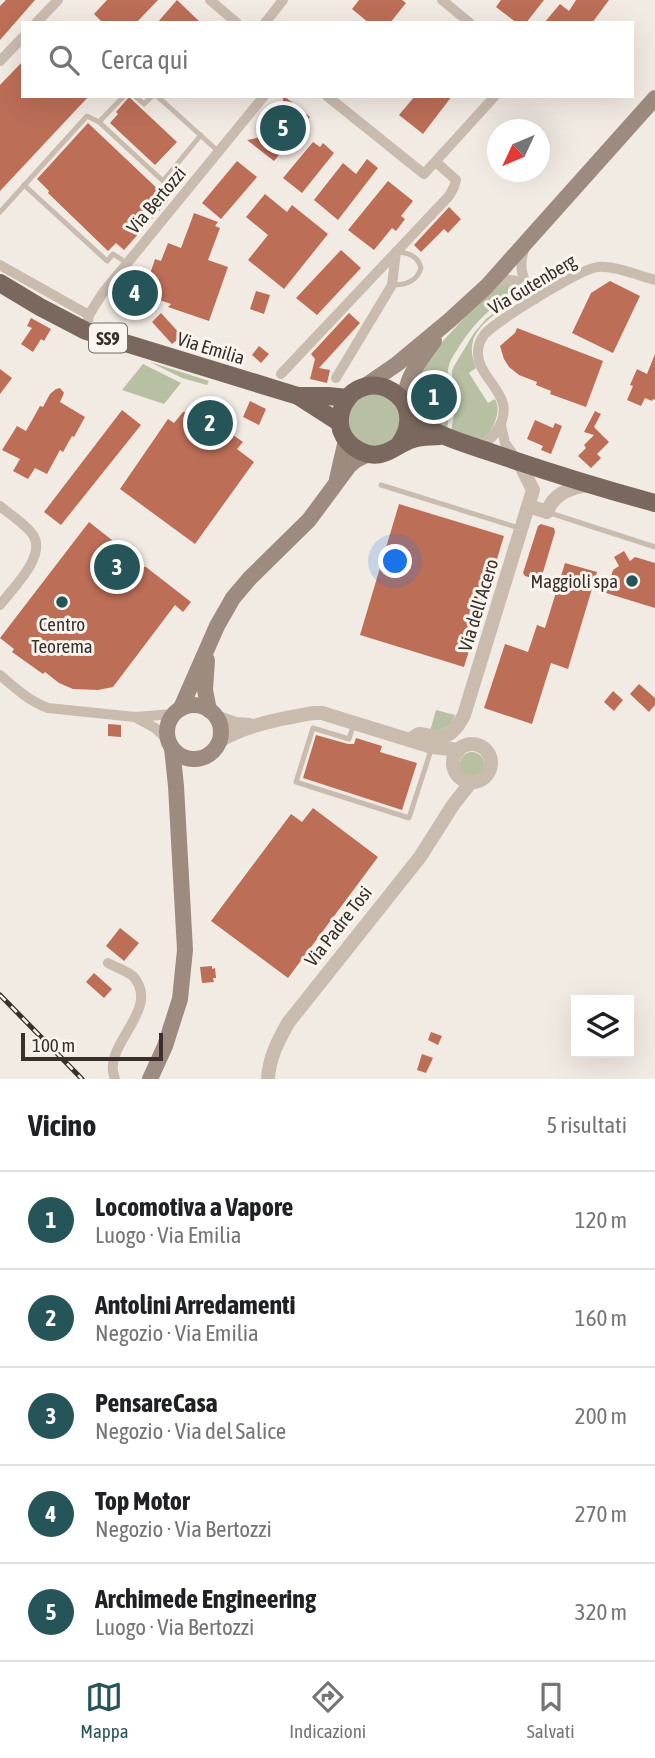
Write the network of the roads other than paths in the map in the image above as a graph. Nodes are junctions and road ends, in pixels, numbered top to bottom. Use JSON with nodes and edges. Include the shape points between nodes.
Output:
{"nodes":[{"id":1,"x":58,"y":0,"type":"edge"},
{"id":2,"x":210,"y":0,"type":"edge"},
{"id":3,"x":283,"y":0,"type":"edge"},
{"id":4,"x":442,"y":0,"type":"edge"},
{"id":5,"x":39,"y":21,"type":"edge"},
{"id":6,"x":235,"y":21,"type":"edge"},
{"id":7,"x":267,"y":21,"type":"edge"},
{"id":8,"x":468,"y":21,"type":"edge"},
{"id":9,"x":21,"y":39,"type":"edge"},
{"id":10,"x":0,"y":61,"type":"edge"},
{"id":11,"x":122,"y":98,"type":"edge"},
{"id":12,"x":137,"y":98,"type":"edge"},
{"id":13,"x":152,"y":98,"type":"edge"},
{"id":14,"x":156,"y":98,"type":"edge"},
{"id":15,"x":262,"y":98,"type":"edge"},
{"id":16,"x":329,"y":98,"type":"edge"},
{"id":17,"x":493,"y":98,"type":"edge"},
{"id":18,"x":655,"y":98,"type":"edge"},
{"id":19,"x":99,"y":122,"type":"junction"},
{"id":20,"x":201,"y":135,"type":"junction"},
{"id":21,"x":219,"y":152,"type":"junction"},
{"id":22,"x":436,"y":162,"type":"junction"},
{"id":23,"x":24,"y":185,"type":"junction"},
{"id":24,"x":0,"y":212,"type":"edge"},
{"id":25,"x":527,"y":242,"type":"junction"},
{"id":26,"x":396,"y":252,"type":"junction"},
{"id":27,"x":127,"y":263,"type":"junction"},
{"id":28,"x":0,"y":265,"type":"edge"},
{"id":29,"x":655,"y":280,"type":"edge"},
{"id":30,"x":0,"y":284,"type":"edge"},
{"id":31,"x":392,"y":285,"type":"junction"},
{"id":32,"x":526,"y":285,"type":"junction"},
{"id":33,"x":486,"y":286,"type":"junction"},
{"id":34,"x":536,"y":299,"type":"junction"},
{"id":35,"x":450,"y":320,"type":"junction"},
{"id":36,"x":88,"y":323,"type":"junction"},
{"id":37,"x":281,"y":374,"type":"dead end"},
{"id":38,"x":336,"y":377,"type":"dead end"},
{"id":39,"x":355,"y":393,"type":"junction"},
{"id":40,"x":298,"y":396,"type":"junction"},
{"id":41,"x":406,"y":409,"type":"junction"},
{"id":42,"x":501,"y":425,"type":"junction"},
{"id":43,"x":343,"y":431,"type":"junction"},
{"id":44,"x":442,"y":436,"type":"junction"},
{"id":45,"x":467,"y":444,"type":"junction"},
{"id":46,"x":399,"y":445,"type":"junction"},
{"id":47,"x":368,"y":454,"type":"junction"},
{"id":48,"x":519,"y":463,"type":"junction"},
{"id":49,"x":337,"y":481,"type":"junction"},
{"id":50,"x":381,"y":485,"type":"dead end"},
{"id":51,"x":589,"y":485,"type":"junction"},
{"id":52,"x":655,"y":503,"type":"edge"},
{"id":53,"x":0,"y":506,"type":"edge"},
{"id":54,"x":529,"y":506,"type":"junction"},
{"id":55,"x":547,"y":512,"type":"junction"},
{"id":56,"x":522,"y":529,"type":"junction"},
{"id":57,"x":655,"y":547,"type":"edge"},
{"id":58,"x":0,"y":605,"type":"edge"},
{"id":59,"x":208,"y":648,"type":"junction"},
{"id":60,"x":0,"y":675,"type":"edge"},
{"id":61,"x":177,"y":711,"type":"junction"},
{"id":62,"x":213,"y":713,"type":"junction"},
{"id":63,"x":135,"y":717,"type":"junction"},
{"id":64,"x":462,"y":718,"type":"junction"},
{"id":65,"x":355,"y":722,"type":"junction"},
{"id":66,"x":254,"y":725,"type":"junction"},
{"id":67,"x":411,"y":739,"type":"junction"},
{"id":68,"x":219,"y":741,"type":"junction"},
{"id":69,"x":170,"y":744,"type":"junction"},
{"id":70,"x":477,"y":745,"type":"junction"},
{"id":71,"x":432,"y":747,"type":"junction"},
{"id":72,"x":457,"y":758,"type":"junction"},
{"id":73,"x":196,"y":759,"type":"junction"},
{"id":74,"x":471,"y":782,"type":"junction"},
{"id":75,"x":176,"y":786,"type":"junction"},
{"id":76,"x":453,"y":804,"type":"junction"},
{"id":77,"x":108,"y":964,"type":"dead end"},
{"id":78,"x":150,"y":1078,"type":"edge"},
{"id":79,"x":115,"y":1079,"type":"edge"},
{"id":80,"x":268,"y":1079,"type":"edge"}],
"edges":[{"from":1,"to":5,"type":"street"},
{"from":2,"to":6,"type":"street"},
{"from":3,"to":7,"type":"street"},
{"from":4,"to":8,"type":"street"},
{"from":9,"to":10,"type":"street"},
{"from":11,"to":19,"type":"lane"},
{"from":12,"to":13,"type":"lane","via":[[144,104]]},
{"from":14,"to":20,"type":"lane"},
{"from":15,"to":21,"type":"street","name":"Via Bertozzi"},
{"from":16,"to":22,"type":"street","via":[[424,174]]},
{"from":17,"to":22,"type":"street"},
{"from":18,"to":25,"type":"main road"},
{"from":19,"to":20,"type":"lane","via":[[163,181]]},
{"from":19,"to":23,"type":"lane","via":[[87,116]]},
{"from":20,"to":21,"type":"lane"},
{"from":21,"to":27,"type":"street","name":"Via Bertozzi"},
{"from":22,"to":26,"type":"street","via":[[456,180],[454,187]]},
{"from":23,"to":24,"type":"lane"},
{"from":23,"to":27,"type":"lane","via":[[107,261],[113,254]]},
{"from":25,"to":32,"type":"street","via":[[520,267]]},
{"from":25,"to":33,"type":"main road"},
{"from":26,"to":31,"type":"street"},
{"from":26,"to":31,"type":"lane","via":[[414,257],[422,268],[413,281]]},
{"from":26,"to":37,"type":"street"},
{"from":27,"to":36,"type":"street","name":"Via Bertozzi","via":[[95,304]]},
{"from":28,"to":36,"type":"street"},
{"from":29,"to":34,"type":"street","name":"Via Gutenberg","via":[[597,267]]},
{"from":30,"to":36,"type":"main road","name":"Via Emilia","number":"SS9","via":[[40,307]]},
{"from":31,"to":38,"type":"street"},
{"from":32,"to":33,"type":"street","via":[[508,279]]},
{"from":32,"to":34,"type":"street"},
{"from":33,"to":35,"type":"main road"},
{"from":34,"to":42,"type":"street","name":"Via Gutenberg","via":[[484,335],[480,344],[481,365],[506,410]]},
{"from":35,"to":39,"type":"main road"},
{"from":35,"to":41,"type":"main road","via":[[412,370],[405,389]]},
{"from":36,"to":40,"type":"main road","name":"Via Emilia","number":"SS9"},
{"from":39,"to":40,"type":"main road","name":"Via Emilia","number":"SS9"},
{"from":39,"to":41,"type":"main road","name":"Via Emilia","number":"SS9","via":[[374,386],[386,388],[397,394]]},
{"from":39,"to":43,"type":"main road","via":[[343,405]]},
{"from":40,"to":43,"type":"main road","name":"Via Emilia","number":"SS9"},
{"from":41,"to":44,"type":"main road","name":"Via Emilia","number":"SS9","via":[[421,425]]},
{"from":41,"to":46,"type":"main road","via":[[408,425]]},
{"from":42,"to":45,"type":"street","via":[[485,443]]},
{"from":42,"to":48,"type":"street","name":"Via Gutenberg","via":[[505,443]]},
{"from":43,"to":47,"type":"main road","name":"Via Emilia","number":"SS9","via":[[355,449]]},
{"from":43,"to":49,"type":"main road"},
{"from":44,"to":45,"type":"main road","name":"Via Emilia","number":"SS9"},
{"from":44,"to":46,"type":"main road","name":"Via Emilia","number":"SS9","via":[[415,438]]},
{"from":45,"to":48,"type":"main road","name":"Via Emilia","number":"SS9"},
{"from":46,"to":47,"type":"main road","name":"Via Emilia","number":"SS9","via":[[384,453]]},
{"from":47,"to":49,"type":"main road"},
{"from":48,"to":51,"type":"main road","name":"Via Emilia","number":"SS9"},
{"from":48,"to":54,"type":"street","name":"Via dell'Acero","via":[[533,491]]},
{"from":49,"to":59,"type":"main road","via":[[309,520],[233,598]]},
{"from":50,"to":56,"type":"lane"},
{"from":51,"to":52,"type":"main road","name":"Via Emilia","number":"SS9"},
{"from":51,"to":55,"type":"street","via":[[558,496]]},
{"from":53,"to":58,"type":"street","via":[[33,534],[37,551]]},
{"from":54,"to":55,"type":"street"},
{"from":54,"to":56,"type":"street","name":"Via dell'Acero"},
{"from":55,"to":57,"type":"lane"},
{"from":56,"to":64,"type":"street","name":"Via dell'Acero"},
{"from":59,"to":61,"type":"main road"},
{"from":59,"to":62,"type":"main road","via":[[205,691]]},
{"from":60,"to":63,"type":"street","via":[[48,709]]},
{"from":61,"to":62,"type":"main road","via":[[195,705]]},
{"from":61,"to":63,"type":"street"},
{"from":61,"to":69,"type":"main road","via":[[167,730]]},
{"from":62,"to":66,"type":"street","via":[[236,724]]},
{"from":62,"to":68,"type":"main road","via":[[220,724]]},
{"from":63,"to":69,"type":"street","via":[[155,727]]},
{"from":64,"to":67,"type":"street","via":[[454,731],[439,738],[419,734]]},
{"from":64,"to":70,"type":"street"},
{"from":64,"to":72,"type":"street","name":"Via dell'Acero"},
{"from":65,"to":66,"type":"street","via":[[313,713]]},
{"from":65,"to":67,"type":"street"},
{"from":65,"to":71,"type":"lane","via":[[349,739],[313,728],[296,782],[409,818]]},
{"from":66,"to":68,"type":"street"},
{"from":67,"to":71,"type":"street"},
{"from":68,"to":73,"type":"main road","via":[[210,753]]},
{"from":69,"to":73,"type":"main road","via":[[179,754]]},
{"from":69,"to":75,"type":"main road"},
{"from":70,"to":72,"type":"street","via":[[472,744]]},
{"from":70,"to":74,"type":"street","name":"Via Padre Tosi","via":[[489,755],[490,769],[485,777]]},
{"from":71,"to":72,"type":"street"},
{"from":72,"to":74,"type":"street","via":[[462,780]]},
{"from":72,"to":76,"type":"street","name":"Via Padre Tosi"},
{"from":73,"to":75,"type":"main road"},
{"from":74,"to":76,"type":"street","name":"Via Padre Tosi"},
{"from":75,"to":78,"type":"main road","via":[[183,976],[180,999]]},
{"from":76,"to":80,"type":"street","name":"Via Padre Tosi","via":[[420,857],[288,1023],[269,1065]]},
{"from":77,"to":79,"type":"street","via":[[132,976],[141,992],[138,1013],[113,1057]]}]}
